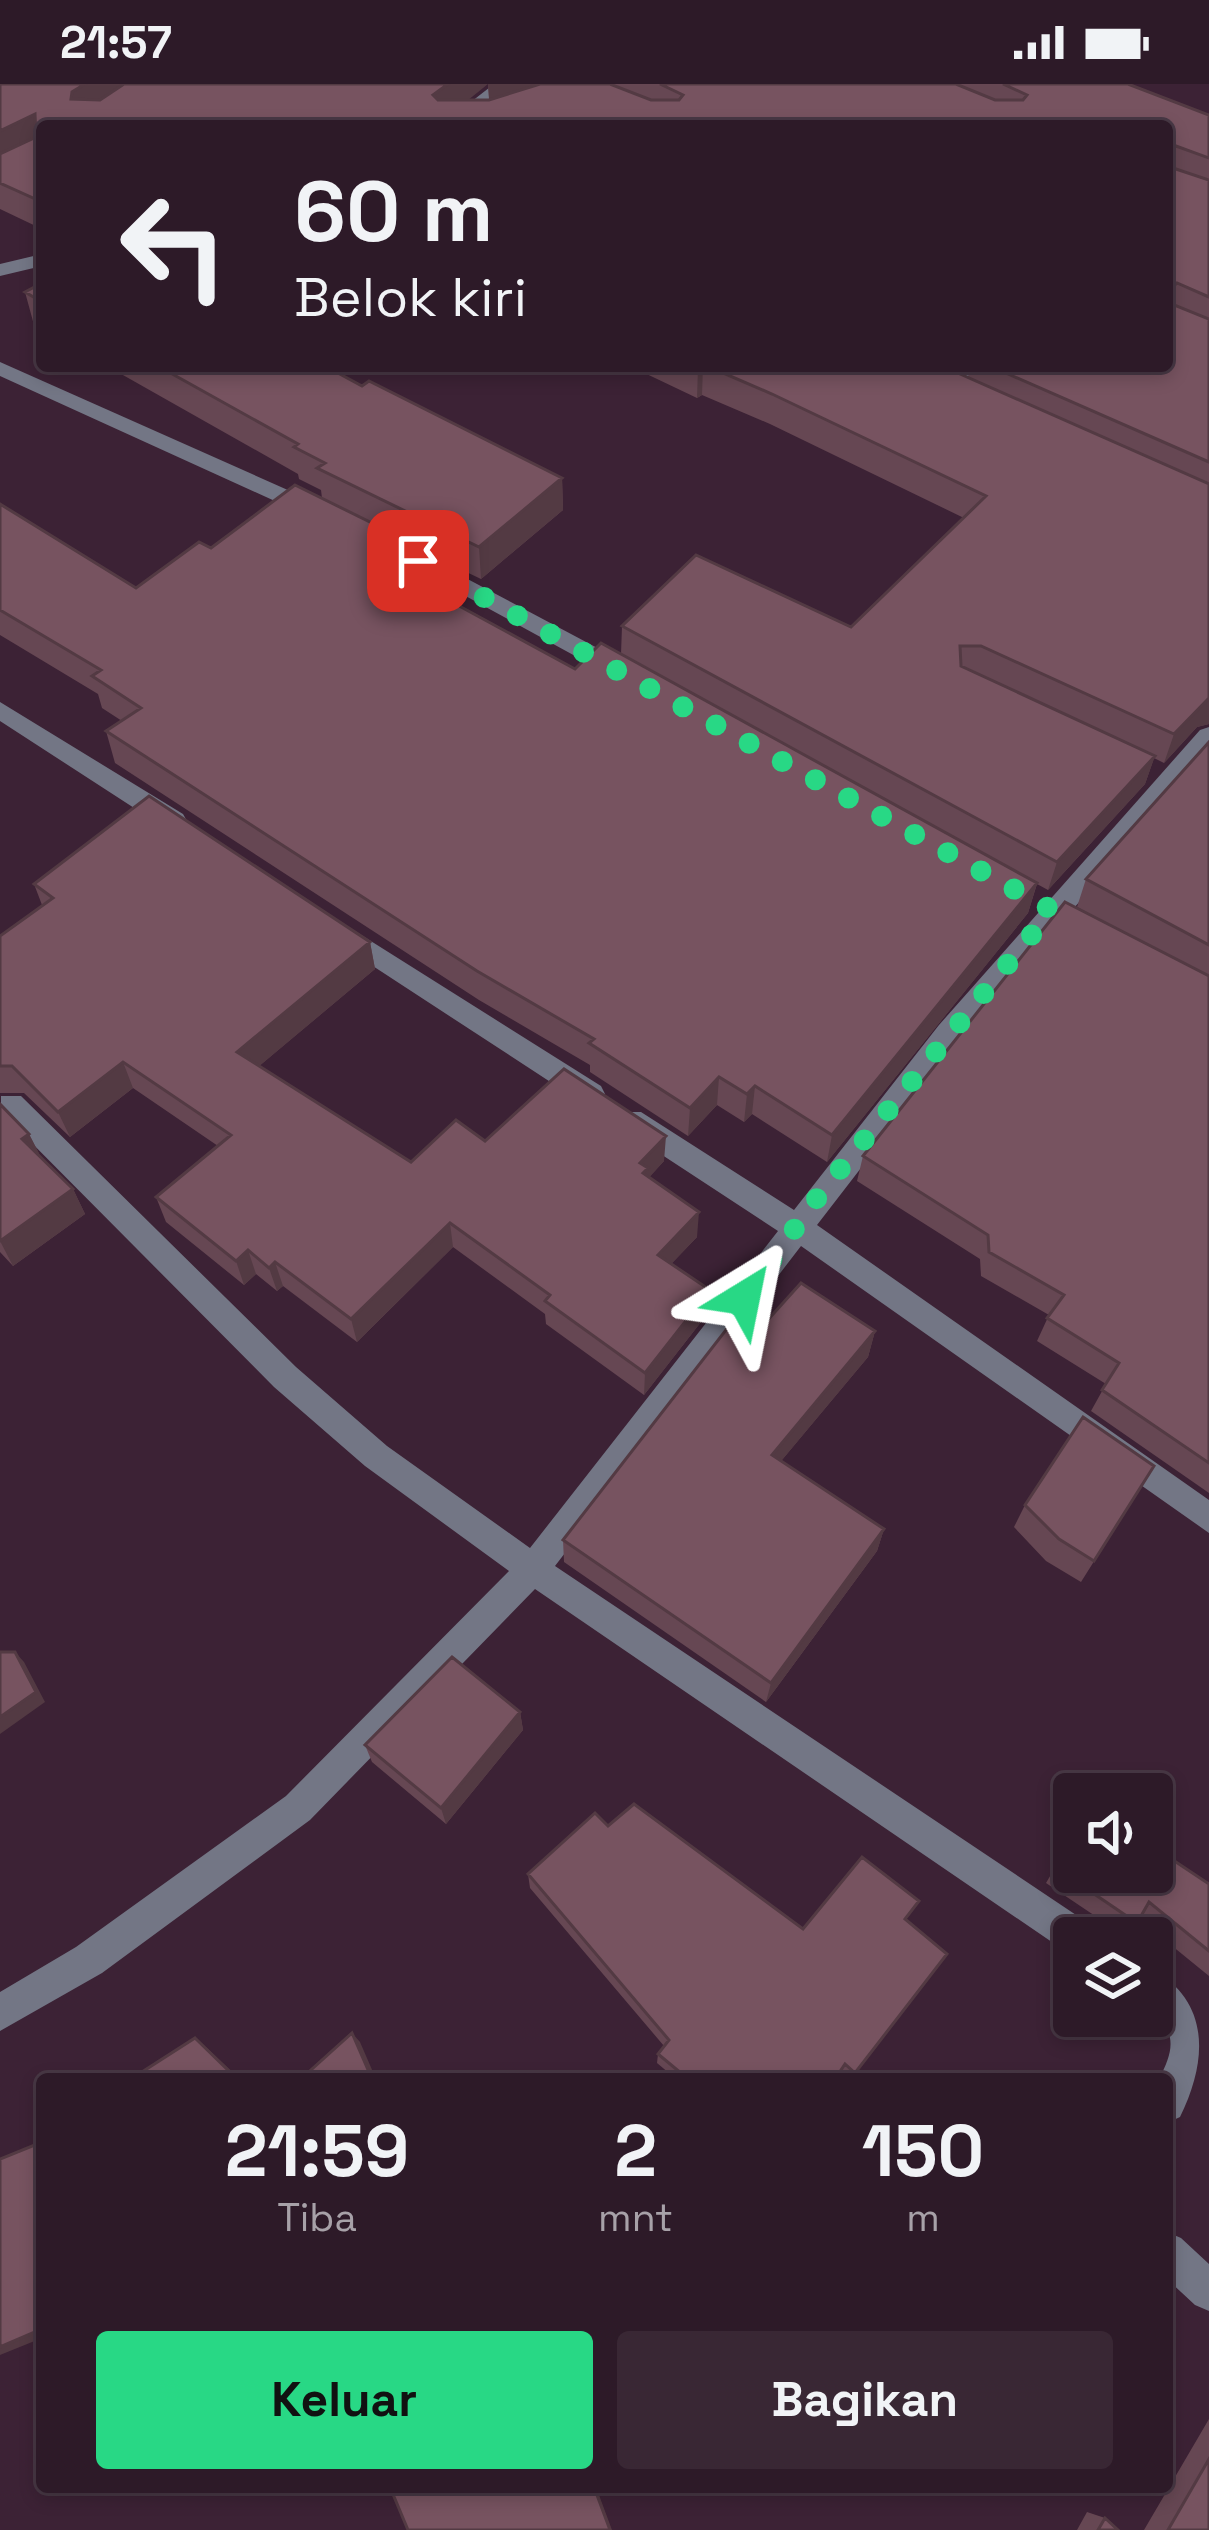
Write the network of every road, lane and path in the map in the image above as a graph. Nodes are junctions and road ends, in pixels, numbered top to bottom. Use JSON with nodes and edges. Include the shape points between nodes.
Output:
{"nodes":[{"id":1,"x":506,"y":84,"type":"edge"},
{"id":2,"x":498,"y":117,"type":"edge"},
{"id":3,"x":457,"y":120,"type":"edge"},
{"id":4,"x":489,"y":120,"type":"edge"},
{"id":5,"x":36,"y":261,"type":"edge"},
{"id":6,"x":0,"y":270,"type":"edge"},
{"id":7,"x":0,"y":368,"type":"edge"},
{"id":8,"x":966,"y":372,"type":"edge"},
{"id":9,"x":944,"y":391,"type":"edge"},
{"id":10,"x":340,"y":522,"type":"edge"},
{"id":11,"x":400,"y":552,"type":"edge"},
{"id":12,"x":656,"y":691,"type":"edge"},
{"id":13,"x":0,"y":710,"type":"edge"},
{"id":14,"x":1209,"y":736,"type":"edge"},
{"id":15,"x":196,"y":836,"type":"edge"},
{"id":16,"x":324,"y":921,"type":"edge"},
{"id":17,"x":11,"y":1104,"type":"dead end"},
{"id":18,"x":795,"y":1226,"type":"junction"},
{"id":19,"x":1209,"y":1518,"type":"edge"},
{"id":20,"x":533,"y":1569,"type":"junction"},
{"id":21,"x":1053,"y":1921,"type":"edge"},
{"id":22,"x":1173,"y":2006,"type":"edge"},
{"id":23,"x":0,"y":2013,"type":"edge"},
{"id":24,"x":1173,"y":2091,"type":"edge"},
{"id":25,"x":1173,"y":2257,"type":"edge"},
{"id":26,"x":1209,"y":2290,"type":"edge"}],
"edges":[{"from":1,"to":3,"type":"street"},
{"from":2,"to":4,"type":"street"},
{"from":5,"to":6,"type":"street"},
{"from":7,"to":10,"type":"street"},
{"from":8,"to":9,"type":"street"},
{"from":11,"to":12,"type":"street"},
{"from":13,"to":15,"type":"street"},
{"from":14,"to":18,"type":"street","via":[[1157,776]]},
{"from":16,"to":18,"type":"street"},
{"from":17,"to":20,"type":"street","via":[[286,1377],[391,1468]]},
{"from":18,"to":19,"type":"street"},
{"from":18,"to":20,"type":"street"},
{"from":20,"to":21,"type":"street"},
{"from":20,"to":23,"type":"street","via":[[298,1808],[89,1960]]},
{"from":22,"to":24,"type":"street","via":[[1191,2022],[1195,2044]]},
{"from":25,"to":26,"type":"street"}]}
